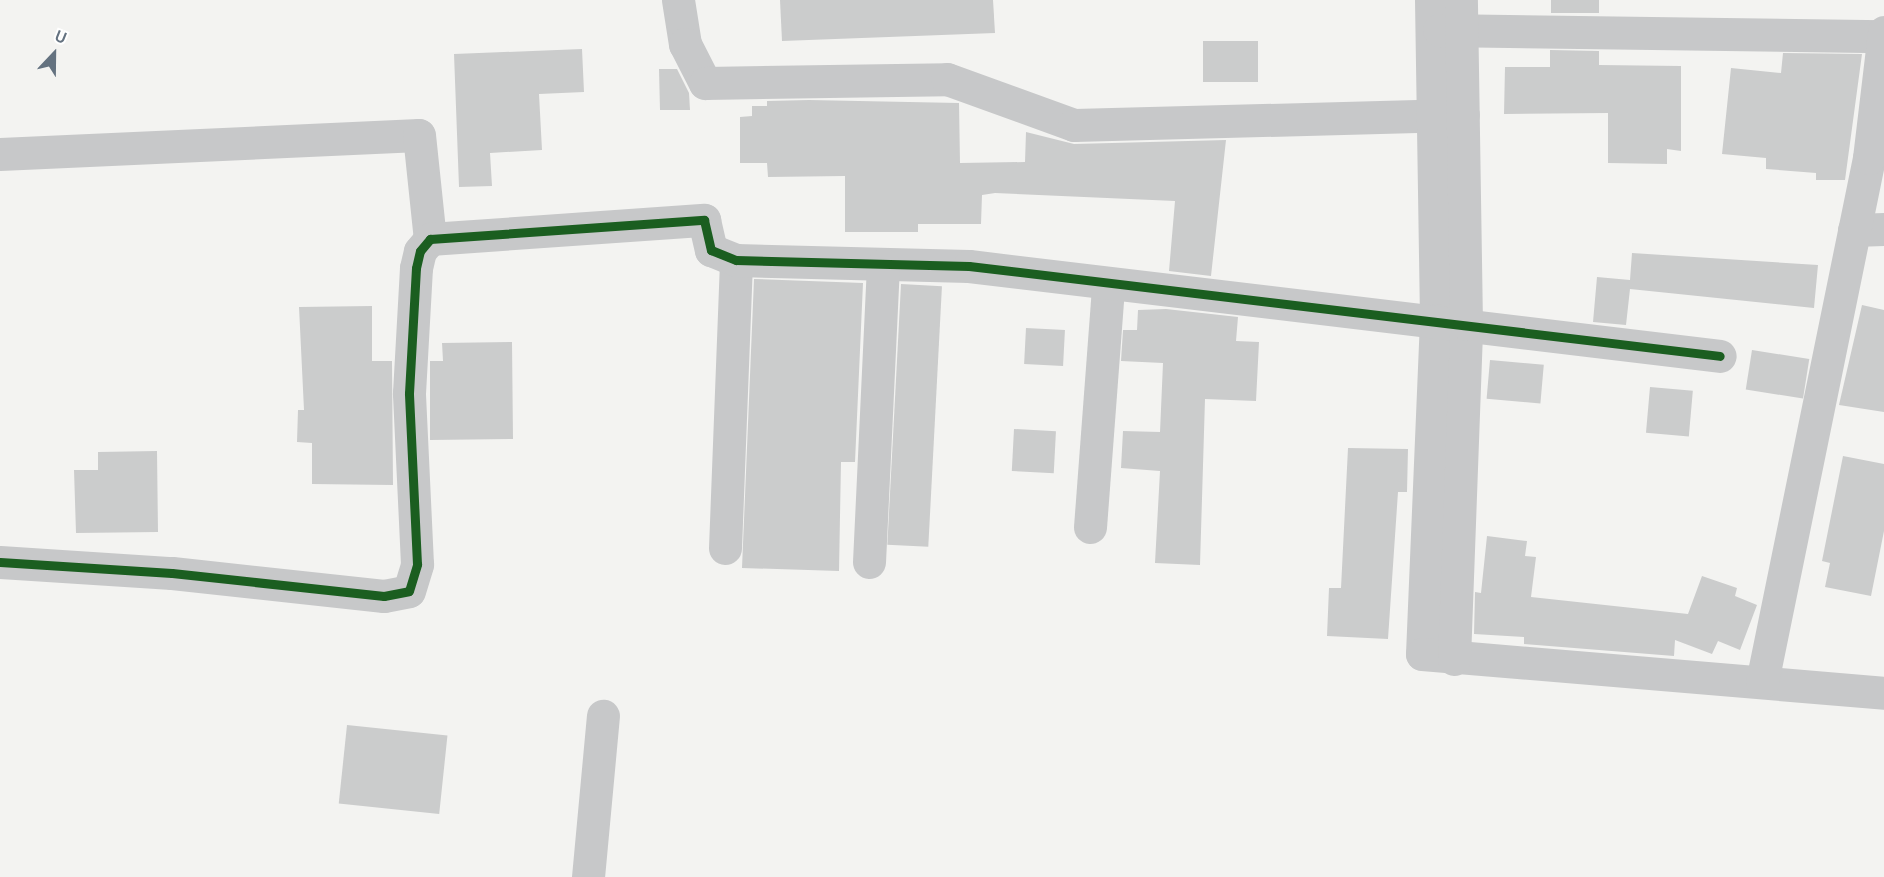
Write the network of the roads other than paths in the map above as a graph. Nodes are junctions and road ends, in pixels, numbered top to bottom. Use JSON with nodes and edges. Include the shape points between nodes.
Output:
{"nodes":[{"id":1,"x":678,"y":0,"type":"edge"},
{"id":2,"x":1446,"y":15,"type":"edge"},
{"id":3,"x":1884,"y":35,"type":"edge"},
{"id":4,"x":1448,"y":115,"type":"junction"},
{"id":5,"x":0,"y":154,"type":"edge"},
{"id":6,"x":1869,"y":229,"type":"edge"},
{"id":7,"x":430,"y":239,"type":"junction"},
{"id":8,"x":736,"y":260,"type":"junction"},
{"id":9,"x":883,"y":264,"type":"junction"},
{"id":10,"x":1108,"y":285,"type":"junction"},
{"id":11,"x":1451,"y":322,"type":"junction"},
{"id":12,"x":1720,"y":356,"type":"dead end"},
{"id":13,"x":1090,"y":527,"type":"dead end"},
{"id":14,"x":725,"y":548,"type":"dead end"},
{"id":15,"x":0,"y":562,"type":"edge"},
{"id":16,"x":869,"y":562,"type":"dead end"},
{"id":17,"x":1762,"y":682,"type":"junction"},
{"id":18,"x":1884,"y":693,"type":"edge"},
{"id":19,"x":603,"y":716,"type":"dead end"},
{"id":20,"x":588,"y":877,"type":"edge"}],
"edges":[{"from":1,"to":4,"type":"street","via":[[685,44],[705,83],[947,79],[1074,124]]},
{"from":2,"to":3,"type":"street"},
{"from":2,"to":4,"type":"street"},
{"from":3,"to":6,"type":"street","via":[[1869,158]]},
{"from":4,"to":11,"type":"street"},
{"from":5,"to":7,"type":"street","via":[[419,135]]},
{"from":6,"to":17,"type":"street"},
{"from":7,"to":8,"type":"street","via":[[704,220],[711,250]]},
{"from":7,"to":15,"type":"street","via":[[420,251],[416,268],[409,393],[417,564],[409,591],[384,596],[172,573]]},
{"from":8,"to":9,"type":"street"},
{"from":8,"to":14,"type":"street"},
{"from":9,"to":10,"type":"street","via":[[969,266]]},
{"from":9,"to":16,"type":"street"},
{"from":10,"to":11,"type":"street"},
{"from":10,"to":13,"type":"street"},
{"from":11,"to":12,"type":"street"},
{"from":11,"to":17,"type":"street","via":[[1454,659]]},
{"from":17,"to":18,"type":"street"},
{"from":19,"to":20,"type":"street"}]}
